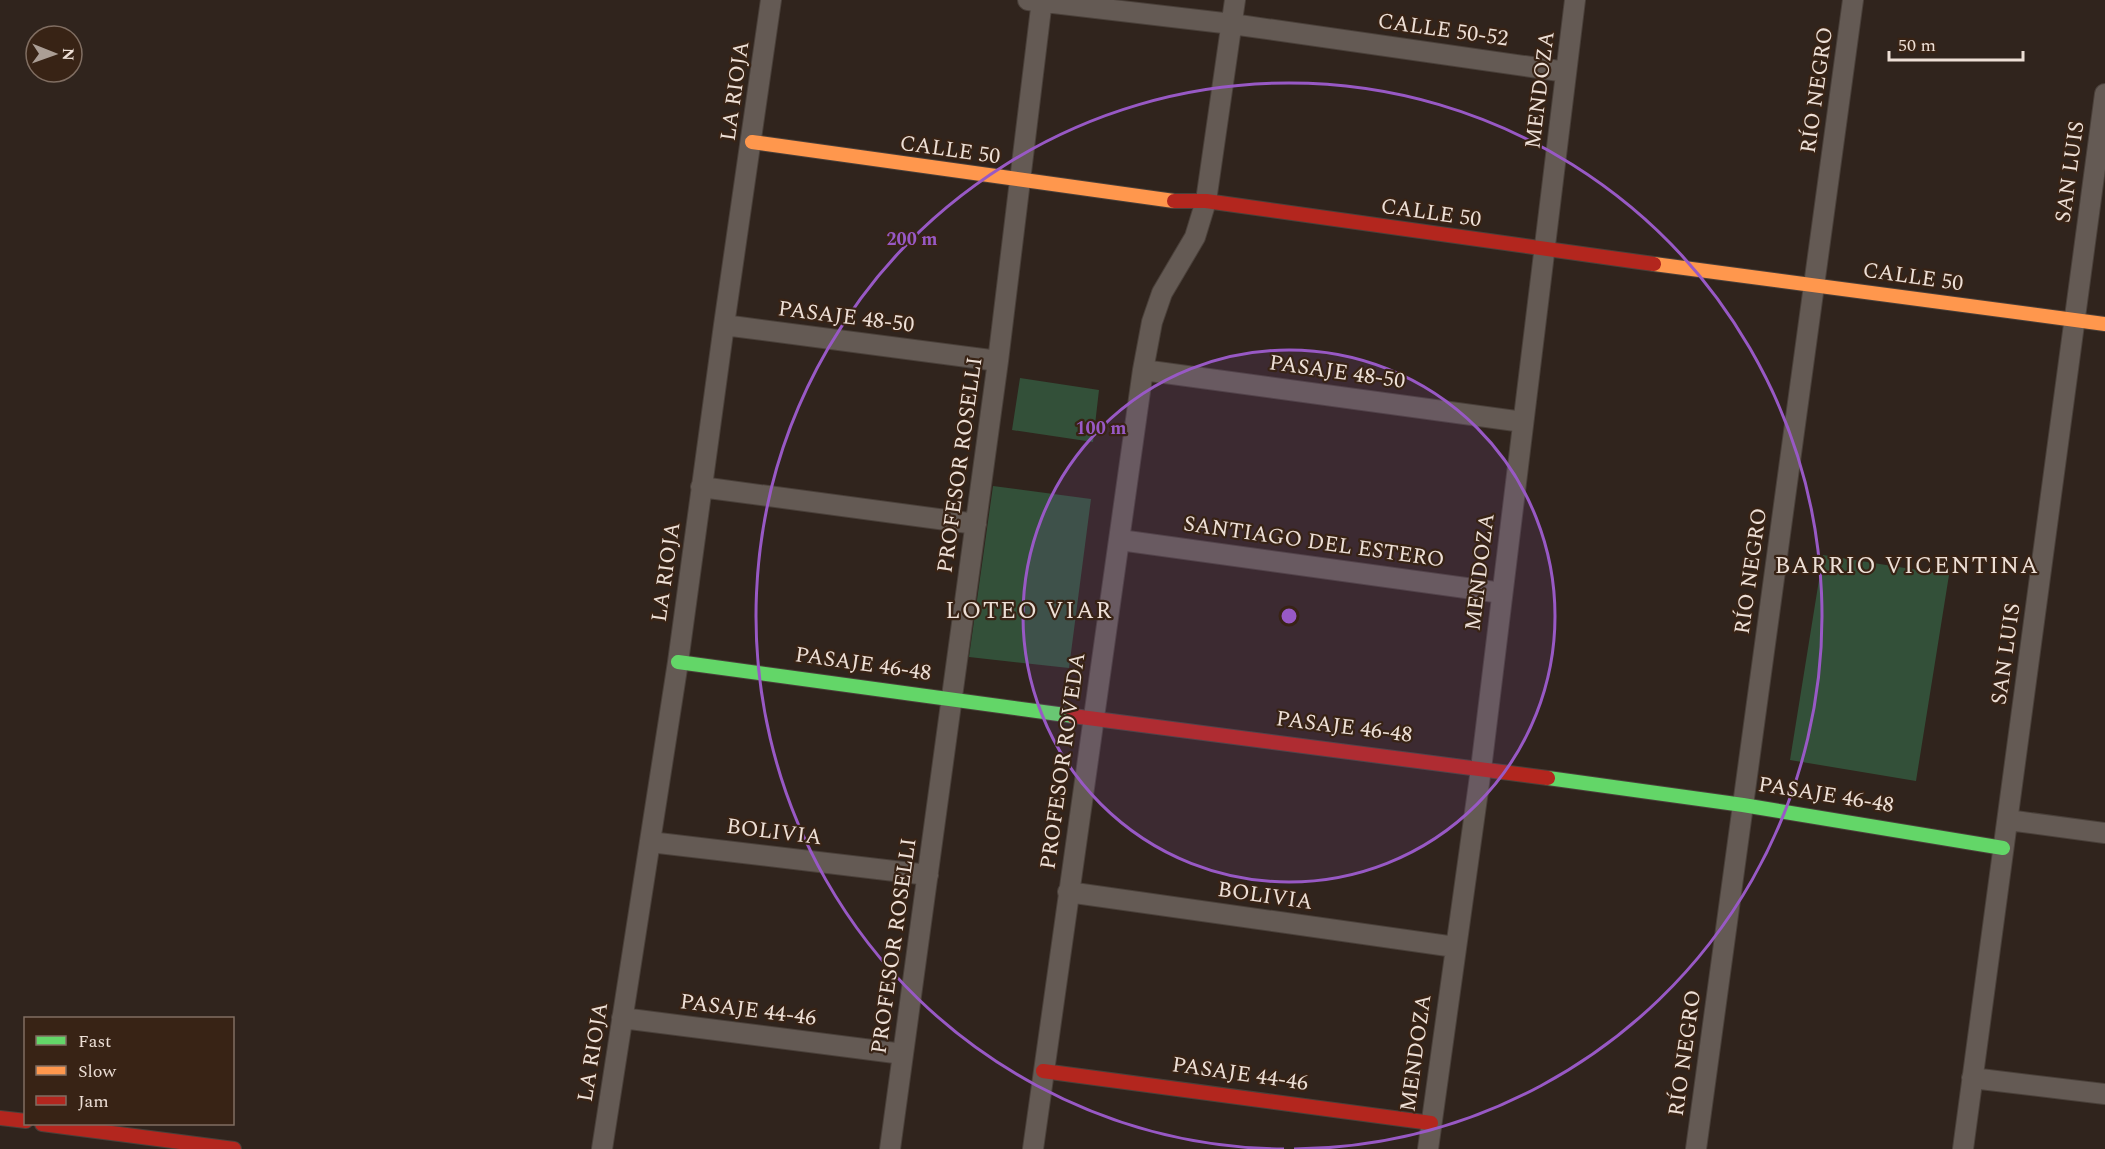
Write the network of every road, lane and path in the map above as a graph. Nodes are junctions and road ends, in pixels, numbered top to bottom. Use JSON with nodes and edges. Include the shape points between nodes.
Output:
{"nodes":[{"id":1,"x":771,"y":0,"type":"edge"},
{"id":2,"x":1235,"y":0,"type":"edge"},
{"id":3,"x":1575,"y":0,"type":"edge"},
{"id":4,"x":1853,"y":0,"type":"edge"},
{"id":5,"x":1037,"y":1,"type":"edge"},
{"id":6,"x":1232,"y":24,"type":"junction"},
{"id":7,"x":1566,"y":72,"type":"junction"},
{"id":8,"x":2105,"y":94,"type":"edge"},
{"id":9,"x":752,"y":142,"type":"junction"},
{"id":10,"x":1021,"y":182,"type":"junction"},
{"id":11,"x":1206,"y":201,"type":"junction"},
{"id":12,"x":1546,"y":250,"type":"junction"},
{"id":13,"x":1815,"y":285,"type":"junction"},
{"id":14,"x":2074,"y":320,"type":"junction"},
{"id":15,"x":2105,"y":324,"type":"edge"},
{"id":16,"x":724,"y":325,"type":"junction"},
{"id":17,"x":998,"y":361,"type":"junction"},
{"id":18,"x":1143,"y":370,"type":"junction"},
{"id":19,"x":1523,"y":422,"type":"junction"},
{"id":20,"x":701,"y":487,"type":"junction"},
{"id":21,"x":976,"y":524,"type":"junction"},
{"id":22,"x":1120,"y":540,"type":"junction"},
{"id":23,"x":1502,"y":593,"type":"junction"},
{"id":24,"x":678,"y":663,"type":"junction"},
{"id":25,"x":952,"y":700,"type":"junction"},
{"id":26,"x":1093,"y":718,"type":"junction"},
{"id":27,"x":1481,"y":769,"type":"junction"},
{"id":28,"x":1743,"y":806,"type":"junction"},
{"id":29,"x":2008,"y":820,"type":"junction"},
{"id":30,"x":2105,"y":833,"type":"edge"},
{"id":31,"x":650,"y":842,"type":"junction"},
{"id":32,"x":2003,"y":848,"type":"junction"},
{"id":33,"x":928,"y":875,"type":"junction"},
{"id":34,"x":1068,"y":892,"type":"junction"},
{"id":35,"x":1455,"y":947,"type":"junction"},
{"id":36,"x":622,"y":1018,"type":"junction"},
{"id":37,"x":903,"y":1054,"type":"junction"},
{"id":38,"x":1043,"y":1071,"type":"junction"},
{"id":39,"x":1972,"y":1078,"type":"junction"},
{"id":40,"x":2105,"y":1094,"type":"edge"},
{"id":41,"x":0,"y":1118,"type":"edge"},
{"id":42,"x":24,"y":1121,"type":"edge"},
{"id":43,"x":1431,"y":1124,"type":"junction"},
{"id":44,"x":50,"y":1125,"type":"edge"},
{"id":45,"x":234,"y":1149,"type":"edge"},
{"id":46,"x":602,"y":1149,"type":"edge"},
{"id":47,"x":890,"y":1149,"type":"edge"},
{"id":48,"x":1033,"y":1149,"type":"edge"},
{"id":49,"x":1428,"y":1149,"type":"edge"},
{"id":50,"x":1696,"y":1149,"type":"edge"},
{"id":51,"x":1963,"y":1149,"type":"edge"}],
"edges":[{"from":1,"to":9,"type":"street","name":"LA RIOJA"},
{"from":2,"to":6,"type":"street","name":"PROFESOR ROVEDA"},
{"from":3,"to":7,"type":"street","name":"MENDOZA"},
{"from":4,"to":13,"type":"street","name":"RÍO NEGRO"},
{"from":5,"to":6,"type":"street","name":"CALLE 50-52"},
{"from":5,"to":10,"type":"street","name":"PROFESOR ROSELLI"},
{"from":6,"to":7,"type":"street","name":"CALLE 50-52"},
{"from":6,"to":11,"type":"street","name":"PROFESOR ROVEDA"},
{"from":7,"to":12,"type":"street","name":"MENDOZA"},
{"from":8,"to":14,"type":"street","name":"SAN LUIS"},
{"from":9,"to":10,"type":"street","name":"CALLE 50"},
{"from":9,"to":16,"type":"street","name":"LA RIOJA"},
{"from":10,"to":11,"type":"street","name":"CALLE 50","via":[[1164,201]]},
{"from":10,"to":17,"type":"street","name":"PROFESOR ROSELLI"},
{"from":11,"to":12,"type":"street","name":"CALLE 50"},
{"from":11,"to":18,"type":"street","name":"PROFESOR ROVEDA","via":[[1195,237],[1162,293]]},
{"from":12,"to":13,"type":"street","name":"CALLE 50"},
{"from":12,"to":19,"type":"street","name":"MENDOZA"},
{"from":13,"to":14,"type":"street","name":"CALLE 50"},
{"from":13,"to":28,"type":"street","name":"RÍO NEGRO"},
{"from":14,"to":15,"type":"street","name":"CALLE 50"},
{"from":14,"to":29,"type":"street","name":"SAN LUIS"},
{"from":16,"to":17,"type":"street","name":"PASAJE 48-50"},
{"from":16,"to":20,"type":"street","name":"LA RIOJA"},
{"from":17,"to":21,"type":"street","name":"PROFESOR ROSELLI"},
{"from":18,"to":19,"type":"street","name":"PASAJE 48-50"},
{"from":18,"to":22,"type":"street","name":"PROFESOR ROVEDA"},
{"from":19,"to":23,"type":"street","name":"MENDOZA"},
{"from":20,"to":21,"type":"street"},
{"from":20,"to":24,"type":"street","name":"LA RIOJA"},
{"from":21,"to":25,"type":"street","name":"PROFESOR ROSELLI"},
{"from":22,"to":23,"type":"street","name":"SANTIAGO DEL ESTERO"},
{"from":22,"to":26,"type":"street","name":"PROFESOR ROVEDA"},
{"from":23,"to":27,"type":"street","name":"MENDOZA"},
{"from":24,"to":25,"type":"street","name":"PASAJE 46-48"},
{"from":24,"to":31,"type":"street","name":"LA RIOJA"},
{"from":25,"to":26,"type":"street","name":"PASAJE 46-48"},
{"from":25,"to":33,"type":"street","name":"PROFESOR ROSELLI"},
{"from":26,"to":27,"type":"street","name":"PASAJE 46-48"},
{"from":26,"to":34,"type":"street","name":"PROFESOR ROVEDA"},
{"from":27,"to":28,"type":"street","name":"PASAJE 46-48"},
{"from":27,"to":35,"type":"street","name":"MENDOZA"},
{"from":28,"to":32,"type":"street","name":"PASAJE 46-48"},
{"from":28,"to":50,"type":"street","name":"RÍO NEGRO"},
{"from":29,"to":30,"type":"street"},
{"from":29,"to":32,"type":"street","name":"SAN LUIS"},
{"from":31,"to":33,"type":"street","name":"BOLIVIA"},
{"from":31,"to":36,"type":"street","name":"LA RIOJA"},
{"from":32,"to":39,"type":"street","name":"SAN LUIS"},
{"from":33,"to":37,"type":"street","name":"PROFESOR ROSELLI"},
{"from":34,"to":35,"type":"street","name":"BOLIVIA"},
{"from":34,"to":38,"type":"street","name":"PROFESOR ROVEDA"},
{"from":35,"to":43,"type":"street","name":"MENDOZA"},
{"from":36,"to":37,"type":"street","name":"PASAJE 44-46"},
{"from":36,"to":46,"type":"street","name":"LA RIOJA"},
{"from":37,"to":47,"type":"street","name":"PROFESOR ROSELLI"},
{"from":38,"to":43,"type":"street","name":"PASAJE 44-46"},
{"from":38,"to":48,"type":"street","name":"PROFESOR ROVEDA"},
{"from":39,"to":40,"type":"street"},
{"from":39,"to":51,"type":"street","name":"SAN LUIS"},
{"from":41,"to":42,"type":"street"},
{"from":43,"to":49,"type":"street","name":"MENDOZA"},
{"from":44,"to":45,"type":"street"}]}
